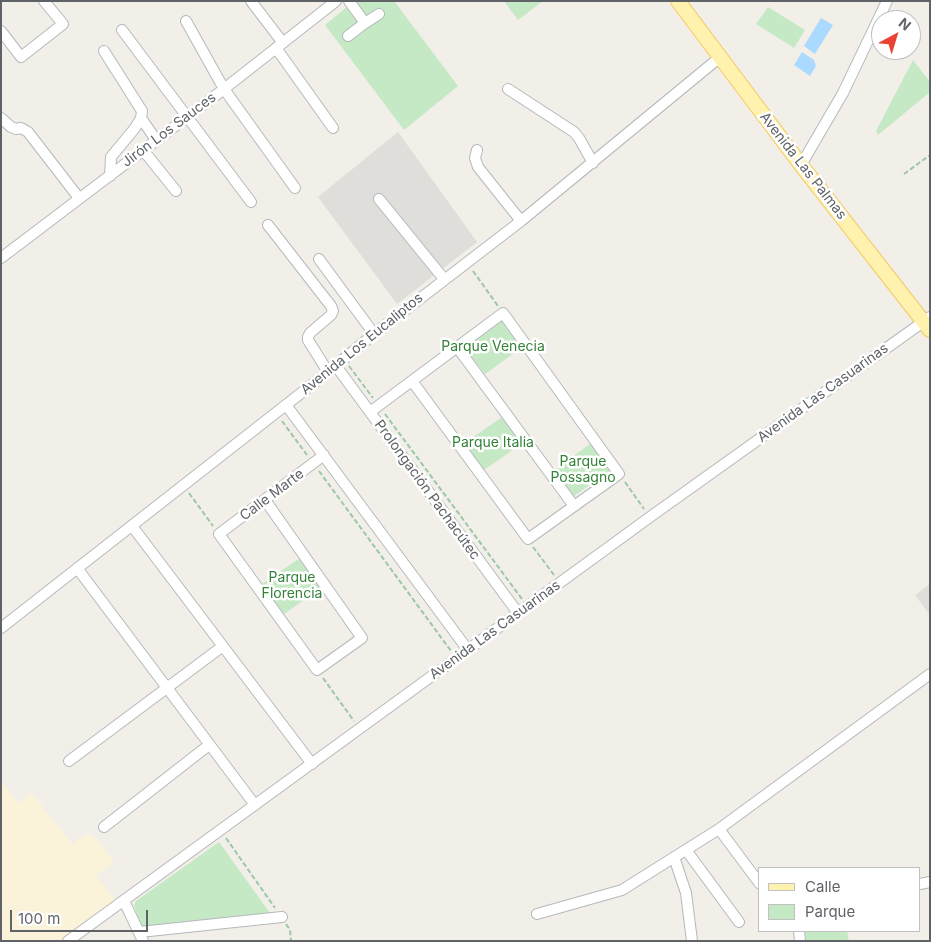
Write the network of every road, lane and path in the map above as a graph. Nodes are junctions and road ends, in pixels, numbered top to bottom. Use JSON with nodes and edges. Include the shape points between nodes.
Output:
{"nodes":[{"id":1,"x":44,"y":1,"type":"edge"},
{"id":2,"x":251,"y":1,"type":"edge"},
{"id":3,"x":336,"y":1,"type":"edge"},
{"id":4,"x":349,"y":1,"type":"edge"},
{"id":5,"x":678,"y":1,"type":"edge"},
{"id":6,"x":887,"y":1,"type":"edge"},
{"id":7,"x":379,"y":14,"type":"dead end"},
{"id":8,"x":186,"y":21,"type":"dead end"},
{"id":9,"x":365,"y":23,"type":"junction"},
{"id":10,"x":1,"y":30,"type":"edge"},
{"id":11,"x":122,"y":30,"type":"dead end"},
{"id":12,"x":348,"y":36,"type":"dead end"},
{"id":13,"x":279,"y":46,"type":"junction"},
{"id":14,"x":104,"y":51,"type":"dead end"},
{"id":15,"x":719,"y":58,"type":"junction"},
{"id":16,"x":224,"y":89,"type":"junction"},
{"id":17,"x":508,"y":89,"type":"dead end"},
{"id":18,"x":187,"y":116,"type":"junction"},
{"id":19,"x":1,"y":118,"type":"edge"},
{"id":20,"x":140,"y":118,"type":"junction"},
{"id":21,"x":333,"y":128,"type":"dead end"},
{"id":22,"x":156,"y":140,"type":"junction"},
{"id":23,"x":143,"y":150,"type":"junction"},
{"id":24,"x":477,"y":150,"type":"dead end"},
{"id":25,"x":930,"y":155,"type":"edge"},
{"id":26,"x":593,"y":163,"type":"junction"},
{"id":27,"x":801,"y":165,"type":"junction"},
{"id":28,"x":904,"y":174,"type":"dead end"},
{"id":29,"x":110,"y":176,"type":"junction"},
{"id":30,"x":295,"y":188,"type":"dead end"},
{"id":31,"x":176,"y":191,"type":"dead end"},
{"id":32,"x":79,"y":198,"type":"junction"},
{"id":33,"x":379,"y":198,"type":"dead end"},
{"id":34,"x":251,"y":202,"type":"dead end"},
{"id":35,"x":521,"y":221,"type":"junction"},
{"id":36,"x":268,"y":225,"type":"dead end"},
{"id":37,"x":1,"y":258,"type":"edge"},
{"id":38,"x":319,"y":259,"type":"dead end"},
{"id":39,"x":467,"y":263,"type":"junction"},
{"id":40,"x":444,"y":279,"type":"junction"},
{"id":41,"x":503,"y":313,"type":"junction"},
{"id":42,"x":928,"y":323,"type":"edge"},
{"id":43,"x":374,"y":334,"type":"junction"},
{"id":44,"x":457,"y":347,"type":"junction"},
{"id":45,"x":344,"y":359,"type":"junction"},
{"id":46,"x":332,"y":369,"type":"junction"},
{"id":47,"x":412,"y":381,"type":"junction"},
{"id":48,"x":286,"y":405,"type":"junction"},
{"id":49,"x":378,"y":405,"type":"junction"},
{"id":50,"x":370,"y":412,"type":"junction"},
{"id":51,"x":276,"y":413,"type":"junction"},
{"id":52,"x":324,"y":455,"type":"junction"},
{"id":53,"x":313,"y":464,"type":"junction"},
{"id":54,"x":619,"y":474,"type":"junction"},
{"id":55,"x":184,"y":485,"type":"junction"},
{"id":56,"x":265,"y":500,"type":"junction"},
{"id":57,"x":574,"y":506,"type":"junction"},
{"id":58,"x":650,"y":518,"type":"junction"},
{"id":59,"x":132,"y":526,"type":"junction"},
{"id":60,"x":219,"y":534,"type":"junction"},
{"id":61,"x":528,"y":540,"type":"junction"},
{"id":62,"x":77,"y":568,"type":"junction"},
{"id":63,"x":560,"y":583,"type":"junction"},
{"id":64,"x":527,"y":607,"type":"junction"},
{"id":65,"x":518,"y":614,"type":"junction"},
{"id":66,"x":1,"y":628,"type":"edge"},
{"id":67,"x":223,"y":646,"type":"junction"},
{"id":68,"x":468,"y":650,"type":"junction"},
{"id":69,"x":456,"y":658,"type":"junction"},
{"id":70,"x":317,"y":670,"type":"junction"},
{"id":71,"x":930,"y":674,"type":"edge"},
{"id":72,"x":166,"y":687,"type":"junction"},
{"id":73,"x":360,"y":729,"type":"junction"},
{"id":74,"x":209,"y":745,"type":"junction"},
{"id":75,"x":69,"y":761,"type":"dead end"},
{"id":76,"x":312,"y":764,"type":"junction"},
{"id":77,"x":255,"y":805,"type":"junction"},
{"id":78,"x":104,"y":827,"type":"dead end"},
{"id":79,"x":719,"y":829,"type":"junction"},
{"id":80,"x":220,"y":830,"type":"junction"},
{"id":81,"x":686,"y":850,"type":"junction"},
{"id":82,"x":674,"y":857,"type":"junction"},
{"id":83,"x":758,"y":881,"type":"edge"},
{"id":84,"x":124,"y":901,"type":"junction"},
{"id":85,"x":537,"y":914,"type":"dead end"},
{"id":86,"x":282,"y":917,"type":"junction"},
{"id":87,"x":739,"y":922,"type":"dead end"},
{"id":88,"x":141,"y":936,"type":"edge"},
{"id":89,"x":68,"y":941,"type":"edge"},
{"id":90,"x":291,"y":941,"type":"edge"},
{"id":91,"x":692,"y":941,"type":"edge"}],
"edges":[{"from":1,"to":10,"type":"street","via":[[63,24],[21,57]]},
{"from":2,"to":13,"type":"street"},
{"from":3,"to":13,"type":"street","name":"Jirón Los Sauces"},
{"from":4,"to":9,"type":"street"},
{"from":5,"to":15,"type":"main road","name":"Avenida Las Palmas"},
{"from":6,"to":27,"type":"street","via":[[839,100]]},
{"from":7,"to":9,"type":"street"},
{"from":8,"to":16,"type":"street"},
{"from":9,"to":12,"type":"street"},
{"from":11,"to":18,"type":"street"},
{"from":13,"to":16,"type":"street","name":"Jirón Los Sauces"},
{"from":13,"to":21,"type":"street"},
{"from":14,"to":20,"type":"street","via":[[142,111]]},
{"from":15,"to":26,"type":"street","name":"Avenida Los Eucaliptos"},
{"from":15,"to":27,"type":"main road","name":"Avenida Las Palmas"},
{"from":16,"to":18,"type":"street","name":"Jirón Los Sauces"},
{"from":16,"to":30,"type":"street"},
{"from":17,"to":26,"type":"street","via":[[574,132]]},
{"from":18,"to":22,"type":"street","name":"Jirón Los Sauces"},
{"from":18,"to":34,"type":"street"},
{"from":19,"to":32,"type":"street","via":[[11,127],[28,132]]},
{"from":20,"to":22,"type":"street"},
{"from":20,"to":29,"type":"street","via":[[111,157]]},
{"from":22,"to":23,"type":"street","name":"Jirón Los Sauces"},
{"from":23,"to":29,"type":"street","name":"Jirón Los Sauces"},
{"from":23,"to":31,"type":"street"},
{"from":24,"to":35,"type":"street","via":[[478,167]]},
{"from":25,"to":28,"type":"path"},
{"from":26,"to":35,"type":"street","name":"Avenida Los Eucaliptos"},
{"from":27,"to":42,"type":"main road","name":"Avenida Las Palmas"},
{"from":29,"to":32,"type":"street","name":"Jirón Los Sauces"},
{"from":32,"to":37,"type":"street","name":"Jirón Los Sauces"},
{"from":33,"to":40,"type":"street"},
{"from":35,"to":39,"type":"street","name":"Avenida Los Eucaliptos"},
{"from":36,"to":46,"type":"street","name":"Prolongación Pachacútec","via":[[331,306],[331,315],[310,333],[308,340]]},
{"from":38,"to":43,"type":"street"},
{"from":39,"to":40,"type":"street","name":"Avenida Los Eucaliptos"},
{"from":39,"to":41,"type":"path"},
{"from":40,"to":43,"type":"street","name":"Avenida Los Eucaliptos"},
{"from":41,"to":44,"type":"street"},
{"from":41,"to":54,"type":"street"},
{"from":42,"to":58,"type":"street","name":"Avenida Las Casuarinas"},
{"from":43,"to":45,"type":"street","name":"Avenida Los Eucaliptos"},
{"from":44,"to":47,"type":"street"},
{"from":44,"to":57,"type":"street"},
{"from":45,"to":46,"type":"street","name":"Avenida Los Eucaliptos"},
{"from":45,"to":49,"type":"path"},
{"from":46,"to":48,"type":"street","name":"Avenida Los Eucaliptos"},
{"from":46,"to":50,"type":"street","name":"Prolongación Pachacútec"},
{"from":47,"to":49,"type":"street"},
{"from":47,"to":61,"type":"street"},
{"from":48,"to":51,"type":"street","name":"Avenida Los Eucaliptos"},
{"from":48,"to":52,"type":"street"},
{"from":49,"to":50,"type":"street"},
{"from":49,"to":64,"type":"path"},
{"from":50,"to":65,"type":"street","name":"Prolongación Pachacútec"},
{"from":51,"to":53,"type":"path"},
{"from":51,"to":55,"type":"street","name":"Avenida Los Eucaliptos"},
{"from":52,"to":53,"type":"street","name":"Calle Marte"},
{"from":52,"to":68,"type":"street"},
{"from":53,"to":56,"type":"street","name":"Calle Marte"},
{"from":53,"to":69,"type":"path"},
{"from":54,"to":57,"type":"street"},
{"from":54,"to":58,"type":"path"},
{"from":55,"to":59,"type":"street","name":"Avenida Los Eucaliptos"},
{"from":55,"to":60,"type":"path"},
{"from":56,"to":60,"type":"street","name":"Calle Marte"},
{"from":56,"to":70,"type":"street","via":[[362,638]]},
{"from":57,"to":61,"type":"street"},
{"from":58,"to":63,"type":"street","name":"Avenida Las Casuarinas"},
{"from":59,"to":62,"type":"street","name":"Avenida Los Eucaliptos"},
{"from":59,"to":67,"type":"street"},
{"from":60,"to":70,"type":"street"},
{"from":61,"to":63,"type":"path"},
{"from":62,"to":66,"type":"street","name":"Avenida Los Eucaliptos"},
{"from":62,"to":72,"type":"street"},
{"from":63,"to":64,"type":"street","name":"Avenida Las Casuarinas"},
{"from":64,"to":65,"type":"street","name":"Avenida Las Casuarinas"},
{"from":65,"to":68,"type":"street","name":"Avenida Las Casuarinas"},
{"from":67,"to":72,"type":"street"},
{"from":67,"to":76,"type":"street"},
{"from":68,"to":69,"type":"street","name":"Avenida Las Casuarinas"},
{"from":69,"to":73,"type":"street","name":"Avenida Las Casuarinas"},
{"from":70,"to":73,"type":"path"},
{"from":71,"to":79,"type":"street"},
{"from":72,"to":74,"type":"street"},
{"from":72,"to":75,"type":"street"},
{"from":73,"to":76,"type":"street","name":"Avenida Las Casuarinas"},
{"from":74,"to":77,"type":"street"},
{"from":74,"to":78,"type":"street"},
{"from":76,"to":77,"type":"street","name":"Avenida Las Casuarinas"},
{"from":77,"to":80,"type":"street","name":"Avenida Las Casuarinas"},
{"from":79,"to":81,"type":"street"},
{"from":79,"to":83,"type":"street"},
{"from":80,"to":84,"type":"street","name":"Avenida Las Casuarinas"},
{"from":80,"to":86,"type":"path"},
{"from":81,"to":82,"type":"street"},
{"from":81,"to":87,"type":"street"},
{"from":82,"to":85,"type":"street","via":[[622,890]]},
{"from":82,"to":91,"type":"street","via":[[686,892]]},
{"from":84,"to":88,"type":"street"},
{"from":84,"to":89,"type":"street","name":"Avenida Las Casuarinas"},
{"from":86,"to":88,"type":"street"},
{"from":86,"to":90,"type":"path","via":[[290,930]]}]}
